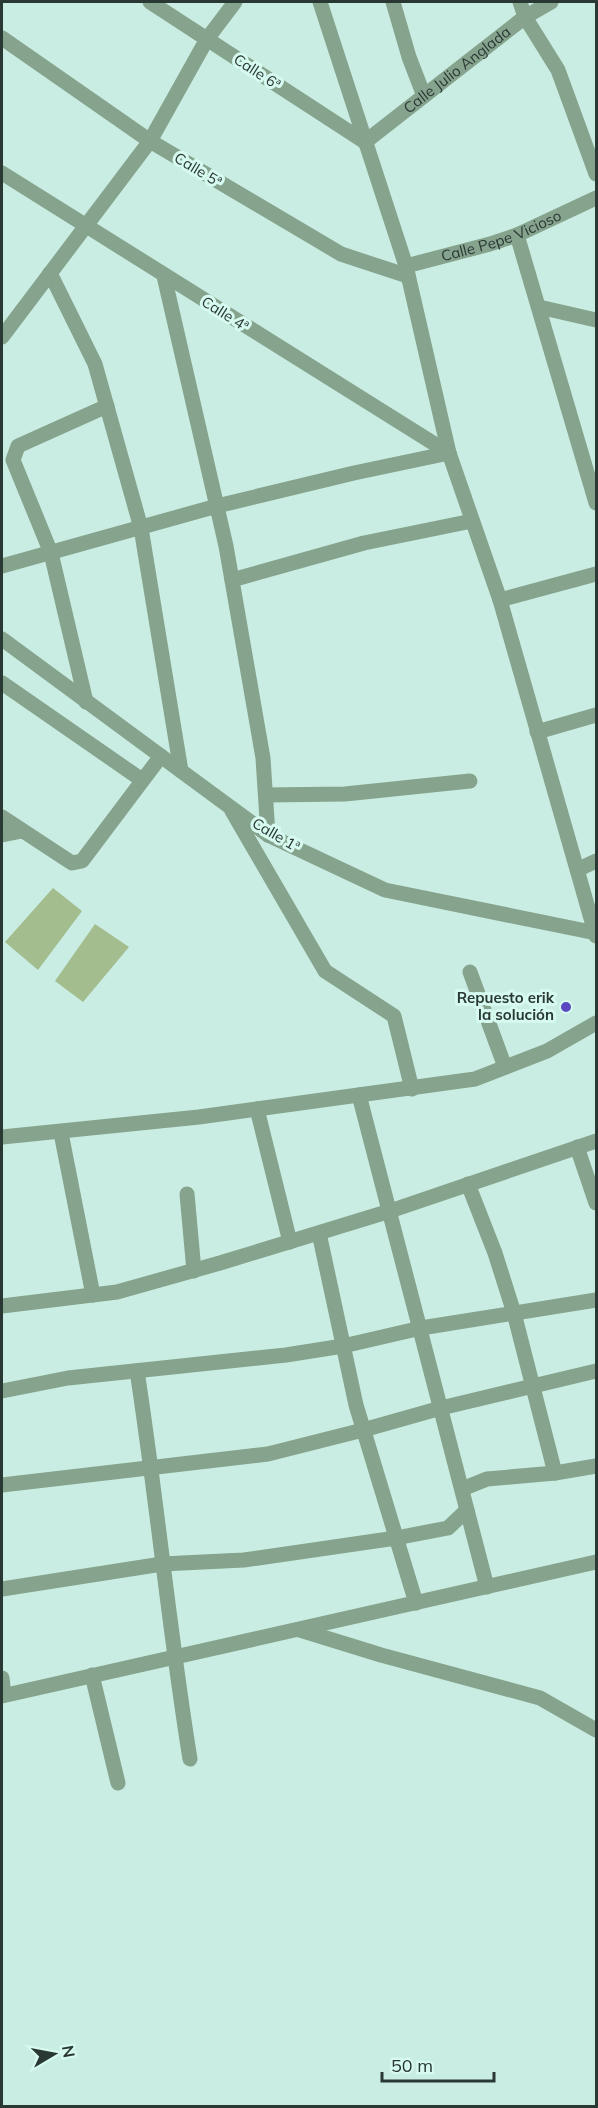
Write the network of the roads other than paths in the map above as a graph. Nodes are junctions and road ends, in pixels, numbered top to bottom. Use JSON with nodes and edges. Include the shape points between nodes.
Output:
{"nodes":[{"id":1,"x":150,"y":2,"type":"edge"},
{"id":2,"x":235,"y":2,"type":"edge"},
{"id":3,"x":320,"y":2,"type":"edge"},
{"id":4,"x":393,"y":2,"type":"edge"},
{"id":5,"x":520,"y":2,"type":"edge"},
{"id":6,"x":551,"y":2,"type":"edge"},
{"id":7,"x":525,"y":17,"type":"junction"},
{"id":8,"x":2,"y":38,"type":"edge"},
{"id":9,"x":207,"y":39,"type":"junction"},
{"id":10,"x":424,"y":96,"type":"junction"},
{"id":11,"x":150,"y":141,"type":"junction"},
{"id":12,"x":365,"y":142,"type":"junction"},
{"id":13,"x":2,"y":173,"type":"edge"},
{"id":14,"x":597,"y":174,"type":"edge"},
{"id":15,"x":597,"y":198,"type":"edge"},
{"id":16,"x":85,"y":227,"type":"junction"},
{"id":17,"x":517,"y":235,"type":"junction"},
{"id":18,"x":407,"y":271,"type":"junction"},
{"id":19,"x":50,"y":273,"type":"junction"},
{"id":20,"x":164,"y":276,"type":"junction"},
{"id":21,"x":539,"y":307,"type":"junction"},
{"id":22,"x":597,"y":320,"type":"edge"},
{"id":23,"x":2,"y":337,"type":"edge"},
{"id":24,"x":107,"y":405,"type":"junction"},
{"id":25,"x":449,"y":453,"type":"junction"},
{"id":26,"x":597,"y":503,"type":"edge"},
{"id":27,"x":216,"y":506,"type":"junction"},
{"id":28,"x":472,"y":521,"type":"junction"},
{"id":29,"x":141,"y":528,"type":"junction"},
{"id":30,"x":51,"y":553,"type":"junction"},
{"id":31,"x":2,"y":567,"type":"edge"},
{"id":32,"x":597,"y":574,"type":"edge"},
{"id":33,"x":232,"y":580,"type":"junction"},
{"id":34,"x":500,"y":600,"type":"junction"},
{"id":35,"x":2,"y":627,"type":"edge"},
{"id":36,"x":4,"y":641,"type":"edge"},
{"id":37,"x":2,"y":683,"type":"edge"},
{"id":38,"x":86,"y":702,"type":"junction"},
{"id":39,"x":597,"y":715,"type":"edge"},
{"id":40,"x":537,"y":732,"type":"junction"},
{"id":41,"x":161,"y":756,"type":"junction"},
{"id":42,"x":181,"y":771,"type":"junction"},
{"id":43,"x":142,"y":780,"type":"junction"},
{"id":44,"x":470,"y":781,"type":"dead end"},
{"id":45,"x":266,"y":795,"type":"junction"},
{"id":46,"x":229,"y":806,"type":"junction"},
{"id":47,"x":2,"y":817,"type":"edge"},
{"id":48,"x":22,"y":831,"type":"junction"},
{"id":49,"x":2,"y":835,"type":"edge"},
{"id":50,"x":268,"y":835,"type":"junction"},
{"id":51,"x":597,"y":861,"type":"edge"},
{"id":52,"x":579,"y":868,"type":"junction"},
{"id":53,"x":596,"y":934,"type":"edge"},
{"id":54,"x":470,"y":972,"type":"dead end"},
{"id":55,"x":597,"y":1023,"type":"edge"},
{"id":56,"x":505,"y":1067,"type":"junction"},
{"id":57,"x":412,"y":1089,"type":"junction"},
{"id":58,"x":359,"y":1095,"type":"junction"},
{"id":59,"x":257,"y":1109,"type":"junction"},
{"id":60,"x":61,"y":1133,"type":"junction"},
{"id":61,"x":2,"y":1137,"type":"edge"},
{"id":62,"x":597,"y":1141,"type":"edge"},
{"id":63,"x":577,"y":1147,"type":"junction"},
{"id":64,"x":468,"y":1184,"type":"junction"},
{"id":65,"x":187,"y":1194,"type":"dead end"},
{"id":66,"x":597,"y":1203,"type":"edge"},
{"id":67,"x":390,"y":1211,"type":"junction"},
{"id":68,"x":319,"y":1233,"type":"junction"},
{"id":69,"x":290,"y":1242,"type":"junction"},
{"id":70,"x":194,"y":1271,"type":"junction"},
{"id":71,"x":93,"y":1295,"type":"junction"},
{"id":72,"x":597,"y":1300,"type":"edge"},
{"id":73,"x":2,"y":1306,"type":"edge"},
{"id":74,"x":514,"y":1313,"type":"junction"},
{"id":75,"x":421,"y":1328,"type":"junction"},
{"id":76,"x":343,"y":1347,"type":"junction"},
{"id":77,"x":137,"y":1371,"type":"junction"},
{"id":78,"x":597,"y":1371,"type":"edge"},
{"id":79,"x":532,"y":1385,"type":"junction"},
{"id":80,"x":2,"y":1391,"type":"edge"},
{"id":81,"x":441,"y":1408,"type":"junction"},
{"id":82,"x":363,"y":1430,"type":"junction"},
{"id":83,"x":597,"y":1466,"type":"edge"},
{"id":84,"x":152,"y":1467,"type":"junction"},
{"id":85,"x":555,"y":1473,"type":"junction"},
{"id":86,"x":2,"y":1485,"type":"edge"},
{"id":87,"x":462,"y":1489,"type":"junction"},
{"id":88,"x":467,"y":1510,"type":"junction"},
{"id":89,"x":396,"y":1538,"type":"junction"},
{"id":90,"x":597,"y":1562,"type":"edge"},
{"id":91,"x":162,"y":1564,"type":"junction"},
{"id":92,"x":487,"y":1587,"type":"junction"},
{"id":93,"x":2,"y":1589,"type":"edge"},
{"id":94,"x":416,"y":1603,"type":"junction"},
{"id":95,"x":297,"y":1629,"type":"junction"},
{"id":96,"x":174,"y":1657,"type":"junction"},
{"id":97,"x":93,"y":1675,"type":"junction"},
{"id":98,"x":2,"y":1678,"type":"edge"},
{"id":99,"x":3,"y":1696,"type":"edge"},
{"id":100,"x":597,"y":1730,"type":"edge"},
{"id":101,"x":190,"y":1759,"type":"dead end"},
{"id":102,"x":118,"y":1783,"type":"dead end"}],
"edges":[{"from":1,"to":9,"type":"street","name":"Calle 6ª"},
{"from":2,"to":9,"type":"street"},
{"from":3,"to":12,"type":"street"},
{"from":4,"to":10,"type":"street"},
{"from":5,"to":7,"type":"street"},
{"from":6,"to":7,"type":"street","name":"Calle Julio Anglada"},
{"from":7,"to":10,"type":"street","name":"Calle Julio Anglada"},
{"from":7,"to":14,"type":"street","via":[[558,70]]},
{"from":8,"to":11,"type":"street","name":"Calle 5ª"},
{"from":9,"to":11,"type":"street"},
{"from":9,"to":12,"type":"street","name":"Calle 6ª"},
{"from":10,"to":12,"type":"street","name":"Calle Julio Anglada"},
{"from":11,"to":16,"type":"street"},
{"from":11,"to":18,"type":"street","name":"Calle 5ª","via":[[341,254]]},
{"from":12,"to":18,"type":"street"},
{"from":13,"to":16,"type":"street","name":"Calle 4ª"},
{"from":15,"to":17,"type":"street","name":"Calle Pepe Vicioso"},
{"from":16,"to":19,"type":"street"},
{"from":16,"to":20,"type":"street","name":"Calle 4ª"},
{"from":17,"to":18,"type":"street","name":"Calle Pepe Vicioso"},
{"from":17,"to":21,"type":"street"},
{"from":18,"to":25,"type":"street"},
{"from":19,"to":23,"type":"street"},
{"from":19,"to":24,"type":"street","via":[[95,364]]},
{"from":20,"to":25,"type":"street","name":"Calle 4ª"},
{"from":20,"to":27,"type":"street"},
{"from":21,"to":22,"type":"street"},
{"from":21,"to":26,"type":"street"},
{"from":24,"to":29,"type":"street"},
{"from":24,"to":30,"type":"street","via":[[18,446],[15,451],[13,460]]},
{"from":25,"to":27,"type":"street"},
{"from":25,"to":28,"type":"street"},
{"from":27,"to":29,"type":"street"},
{"from":27,"to":33,"type":"street"},
{"from":28,"to":33,"type":"street","via":[[364,543]]},
{"from":28,"to":34,"type":"street"},
{"from":29,"to":30,"type":"street"},
{"from":29,"to":42,"type":"street"},
{"from":30,"to":31,"type":"street"},
{"from":30,"to":38,"type":"street"},
{"from":32,"to":34,"type":"street"},
{"from":33,"to":45,"type":"street"},
{"from":34,"to":40,"type":"street"},
{"from":35,"to":36,"type":"street"},
{"from":36,"to":38,"type":"street","name":"Calle 1ª"},
{"from":37,"to":43,"type":"street"},
{"from":38,"to":41,"type":"street","name":"Calle 1ª"},
{"from":39,"to":40,"type":"street"},
{"from":40,"to":52,"type":"street"},
{"from":41,"to":42,"type":"street","name":"Calle 1ª"},
{"from":41,"to":43,"type":"street"},
{"from":42,"to":46,"type":"street","name":"Calle 1ª"},
{"from":43,"to":48,"type":"street","via":[[82,861],[72,863]]},
{"from":44,"to":45,"type":"street","via":[[345,794]]},
{"from":45,"to":50,"type":"street"},
{"from":46,"to":50,"type":"street","name":"Calle 1ª"},
{"from":46,"to":57,"type":"street","via":[[325,971],[394,1016]]},
{"from":47,"to":48,"type":"street"},
{"from":48,"to":49,"type":"street"},
{"from":50,"to":53,"type":"street","name":"Calle 1ª","via":[[385,890]]},
{"from":51,"to":52,"type":"street"},
{"from":52,"to":53,"type":"street"},
{"from":54,"to":56,"type":"street"},
{"from":55,"to":56,"type":"street","via":[[547,1052]]},
{"from":56,"to":57,"type":"street","via":[[475,1079]]},
{"from":57,"to":58,"type":"street"},
{"from":58,"to":59,"type":"street"},
{"from":58,"to":67,"type":"street"},
{"from":59,"to":60,"type":"street"},
{"from":59,"to":69,"type":"street"},
{"from":60,"to":61,"type":"street"},
{"from":60,"to":71,"type":"street"},
{"from":62,"to":63,"type":"street"},
{"from":63,"to":64,"type":"street"},
{"from":63,"to":66,"type":"street"},
{"from":64,"to":67,"type":"street"},
{"from":64,"to":74,"type":"street"},
{"from":65,"to":70,"type":"street"},
{"from":67,"to":68,"type":"street"},
{"from":67,"to":75,"type":"street"},
{"from":68,"to":69,"type":"street"},
{"from":68,"to":76,"type":"street"},
{"from":69,"to":70,"type":"street"},
{"from":70,"to":71,"type":"street"},
{"from":71,"to":73,"type":"street"},
{"from":72,"to":74,"type":"street"},
{"from":74,"to":75,"type":"street"},
{"from":74,"to":79,"type":"street"},
{"from":75,"to":76,"type":"street"},
{"from":75,"to":81,"type":"street"},
{"from":76,"to":77,"type":"street"},
{"from":76,"to":82,"type":"street"},
{"from":77,"to":80,"type":"street","via":[[68,1378]]},
{"from":77,"to":84,"type":"street"},
{"from":78,"to":79,"type":"street"},
{"from":79,"to":81,"type":"street"},
{"from":79,"to":85,"type":"street"},
{"from":81,"to":82,"type":"street"},
{"from":81,"to":87,"type":"street"},
{"from":82,"to":84,"type":"street","via":[[268,1454]]},
{"from":82,"to":89,"type":"street"},
{"from":83,"to":85,"type":"street"},
{"from":84,"to":86,"type":"street"},
{"from":84,"to":91,"type":"street"},
{"from":85,"to":87,"type":"street","via":[[487,1479]]},
{"from":87,"to":88,"type":"street"},
{"from":88,"to":89,"type":"street","via":[[448,1528]]},
{"from":88,"to":92,"type":"street"},
{"from":89,"to":91,"type":"street","via":[[244,1560]]},
{"from":89,"to":94,"type":"street"},
{"from":90,"to":92,"type":"street"},
{"from":91,"to":93,"type":"street"},
{"from":91,"to":96,"type":"street"},
{"from":92,"to":94,"type":"street"},
{"from":94,"to":95,"type":"street"},
{"from":95,"to":96,"type":"street"},
{"from":95,"to":100,"type":"street","via":[[540,1698]]},
{"from":96,"to":97,"type":"street"},
{"from":96,"to":101,"type":"street"},
{"from":97,"to":99,"type":"street"},
{"from":97,"to":102,"type":"street"},
{"from":98,"to":99,"type":"street"}]}
